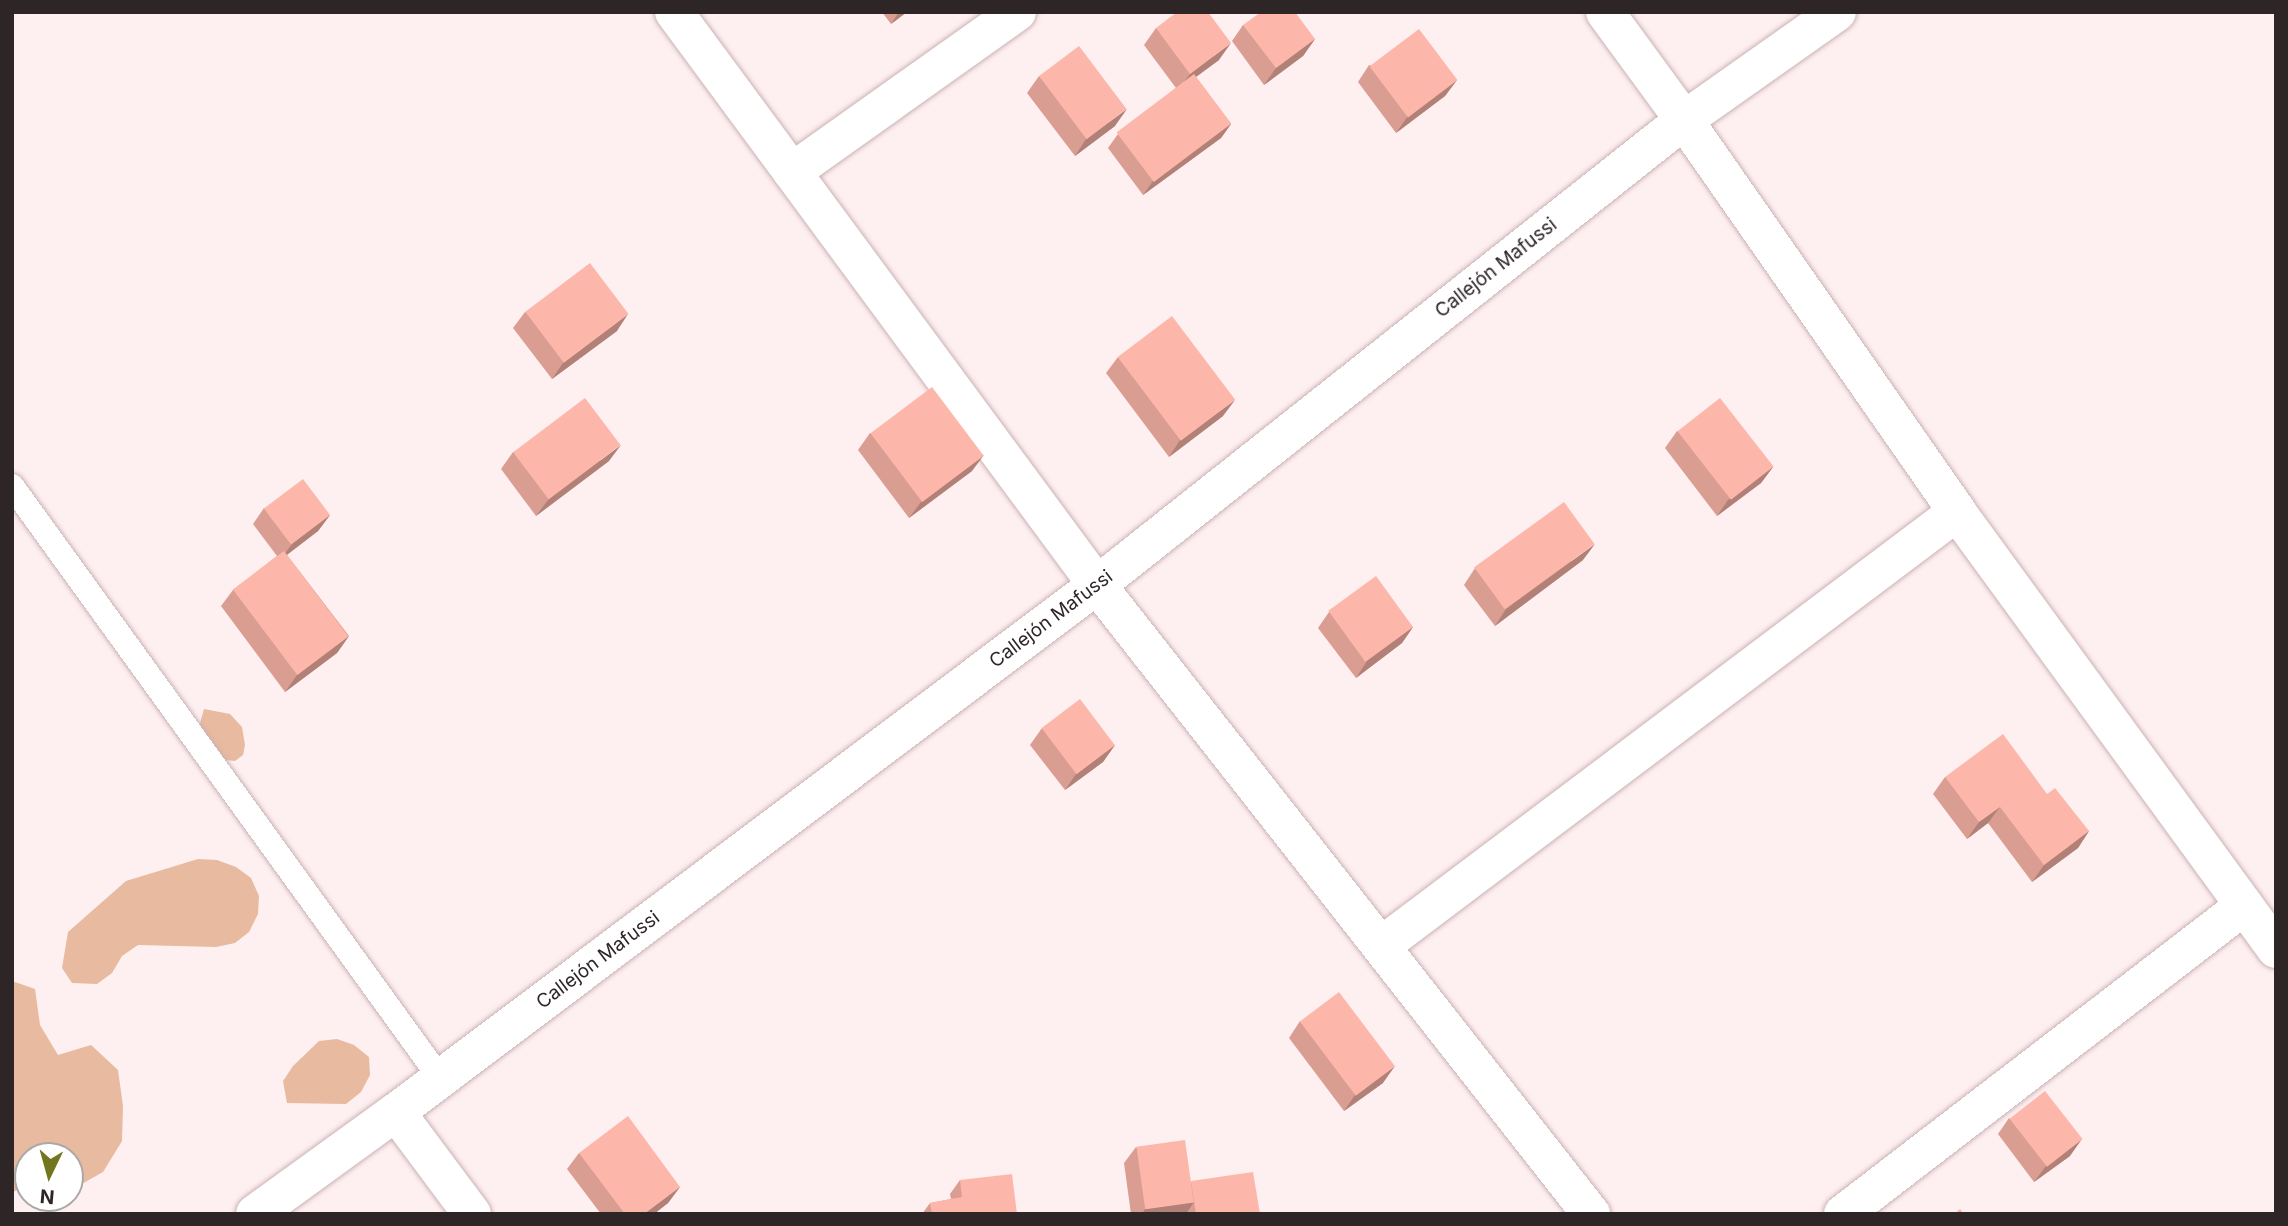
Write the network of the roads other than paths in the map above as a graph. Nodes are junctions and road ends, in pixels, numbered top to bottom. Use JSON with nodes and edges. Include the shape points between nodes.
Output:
{"nodes":[{"id":1,"x":674,"y":12,"type":"edge"},
{"id":2,"x":1017,"y":12,"type":"edge"},
{"id":3,"x":1605,"y":12,"type":"edge"},
{"id":4,"x":1837,"y":12,"type":"edge"},
{"id":5,"x":1684,"y":120,"type":"junction"},
{"id":6,"x":792,"y":172,"type":"junction"},
{"id":7,"x":12,"y":486,"type":"edge"},
{"id":8,"x":1957,"y":512,"type":"junction"},
{"id":9,"x":1097,"y":585,"type":"junction"},
{"id":10,"x":2244,"y":906,"type":"junction"},
{"id":11,"x":1381,"y":946,"type":"junction"},
{"id":12,"x":2276,"y":949,"type":"edge"},
{"id":13,"x":440,"y":1079,"type":"junction"},
{"id":14,"x":396,"y":1112,"type":"junction"},
{"id":15,"x":255,"y":1214,"type":"edge"},
{"id":16,"x":472,"y":1214,"type":"edge"},
{"id":17,"x":1591,"y":1214,"type":"edge"},
{"id":18,"x":1843,"y":1214,"type":"edge"}],
"edges":[{"from":1,"to":6,"type":"street"},
{"from":2,"to":6,"type":"street"},
{"from":3,"to":5,"type":"street"},
{"from":4,"to":5,"type":"street","name":"Callejón Mafussi"},
{"from":5,"to":8,"type":"street"},
{"from":5,"to":9,"type":"street","name":"Callejón Mafussi"},
{"from":6,"to":9,"type":"street"},
{"from":7,"to":13,"type":"lane"},
{"from":8,"to":10,"type":"street"},
{"from":8,"to":11,"type":"street"},
{"from":9,"to":11,"type":"street"},
{"from":9,"to":13,"type":"street","name":"Callejón Mafussi"},
{"from":10,"to":12,"type":"street"},
{"from":10,"to":18,"type":"street"},
{"from":11,"to":17,"type":"street"},
{"from":13,"to":14,"type":"street","name":"Callejón Mafussi"},
{"from":14,"to":15,"type":"street","name":"Callejón Mafussi"},
{"from":14,"to":16,"type":"street"}]}
